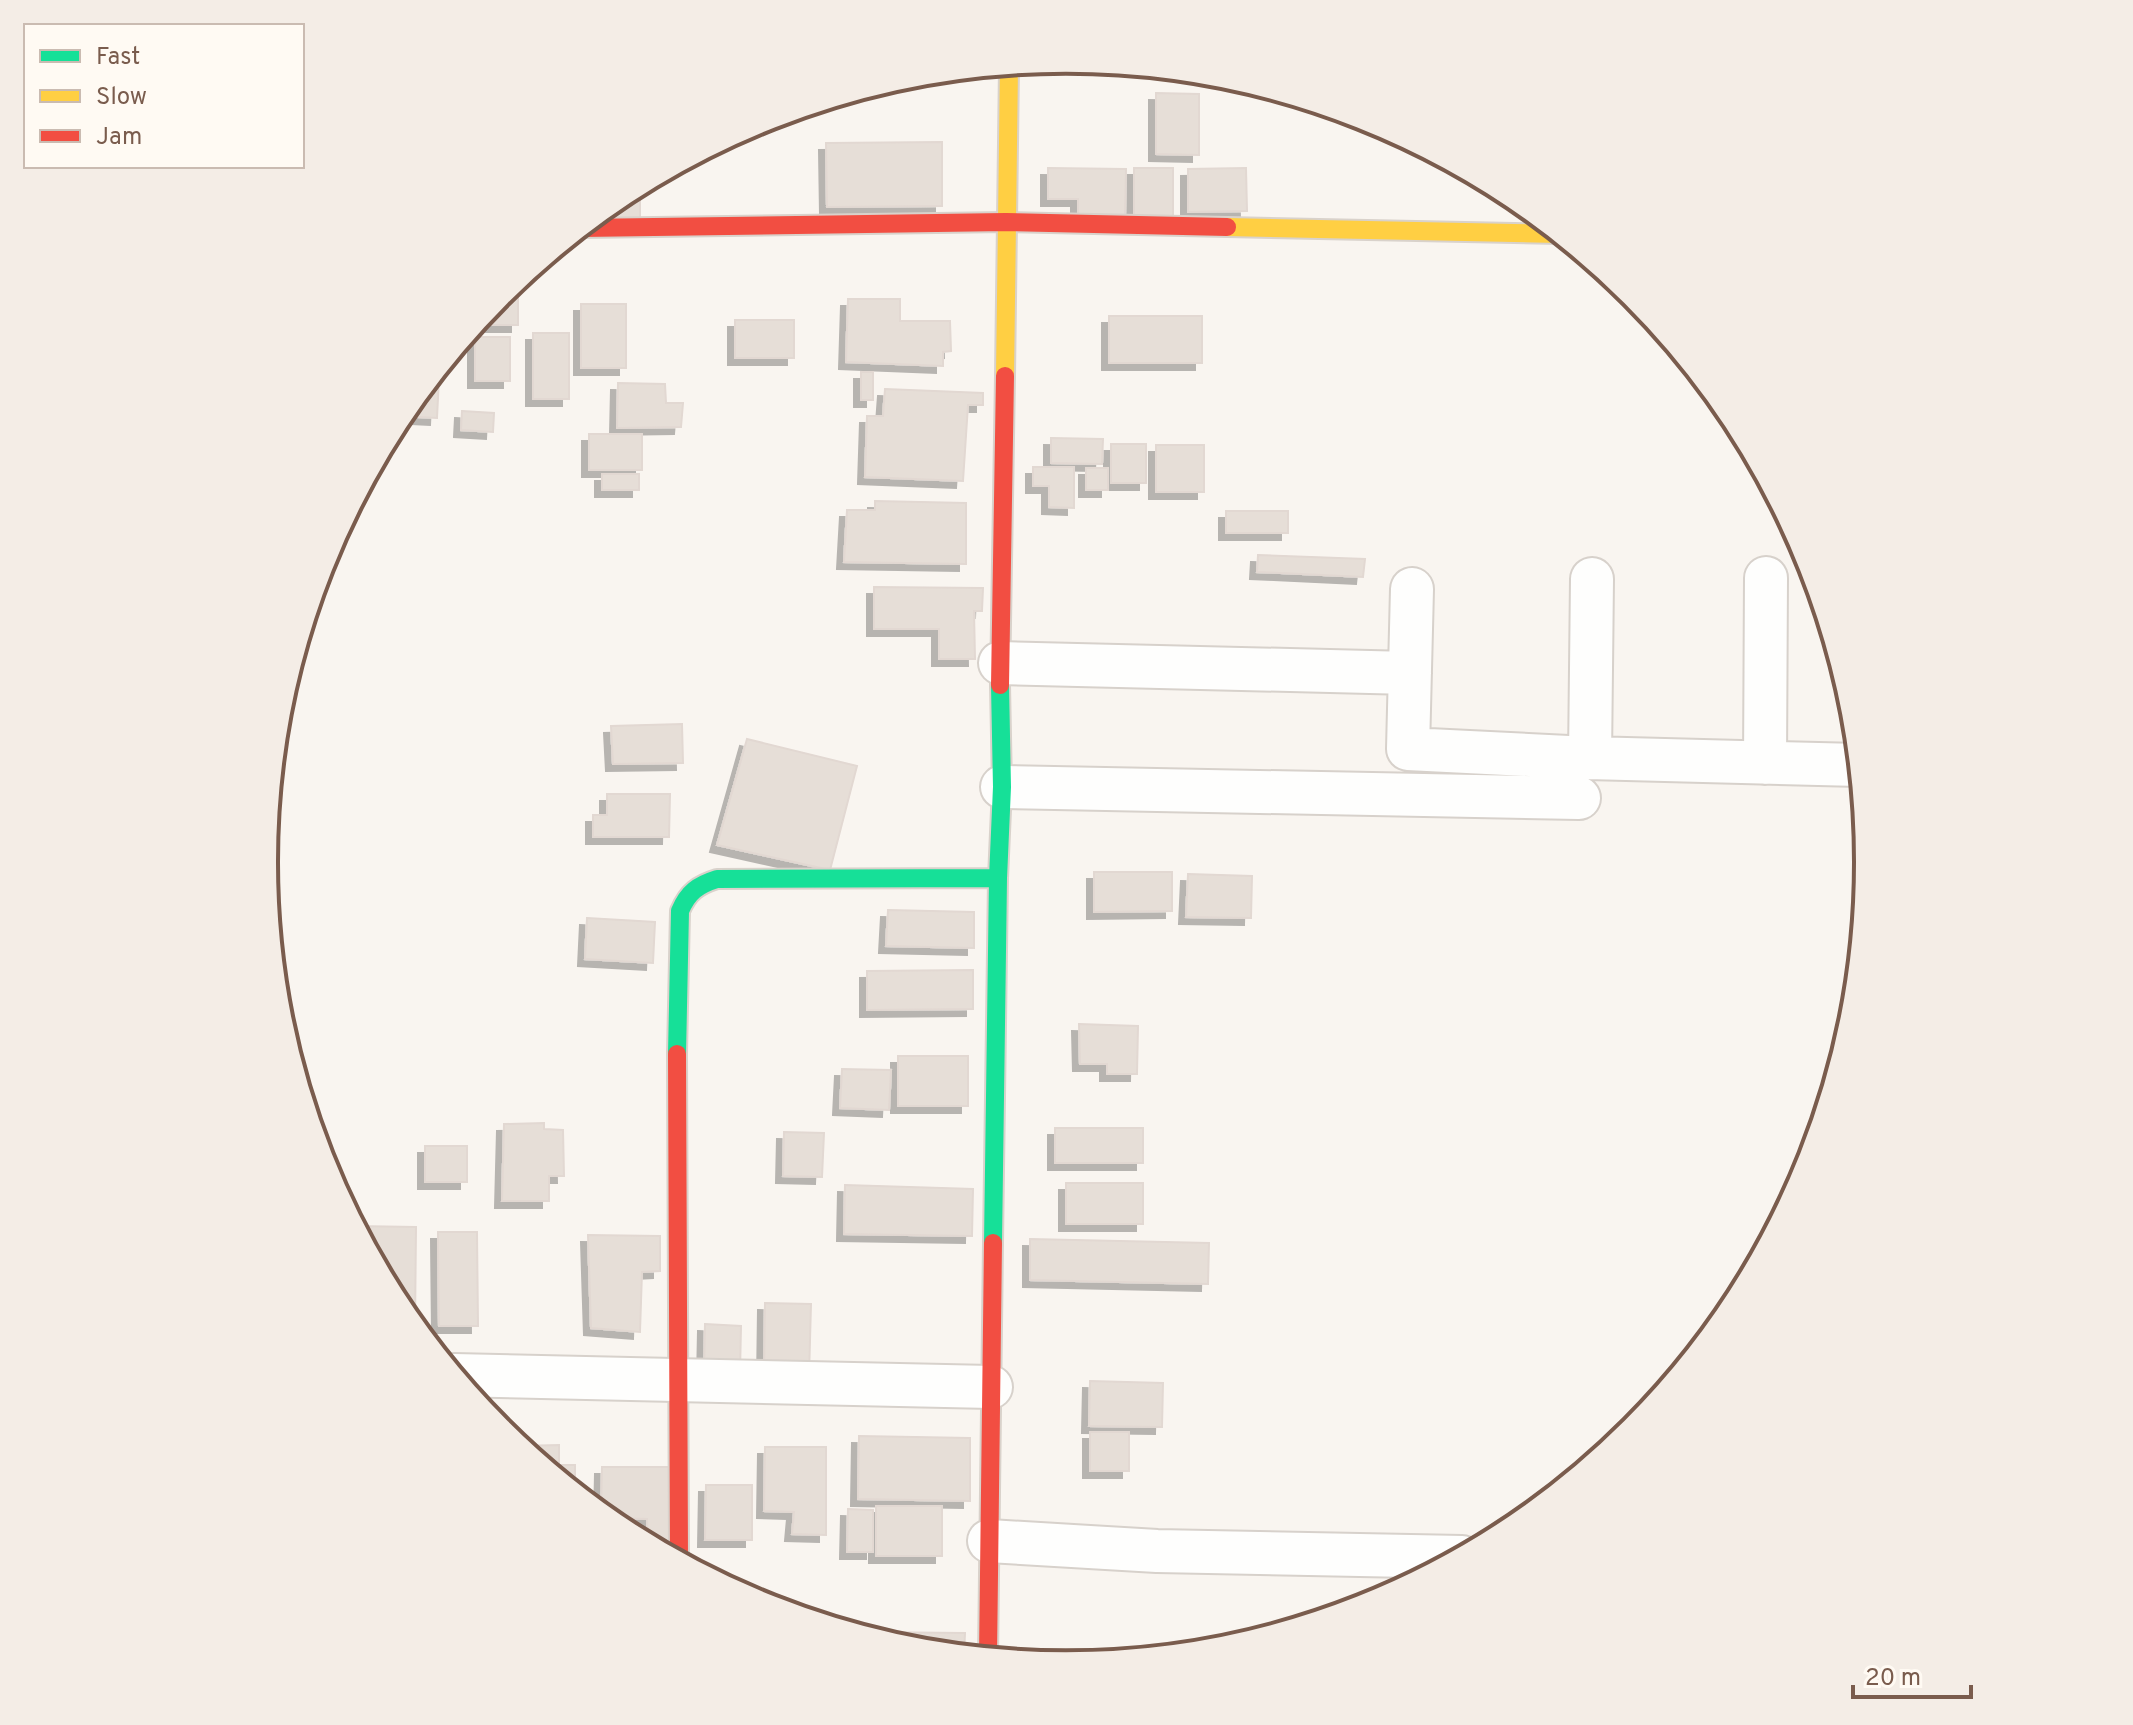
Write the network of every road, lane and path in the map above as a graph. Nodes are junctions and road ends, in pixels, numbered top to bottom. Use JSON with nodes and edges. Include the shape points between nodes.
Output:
{"nodes":[{"id":1,"x":1009,"y":77,"type":"edge"},
{"id":2,"x":1006,"y":222,"type":"junction"},
{"id":3,"x":599,"y":228,"type":"edge"},
{"id":4,"x":1542,"y":234,"type":"edge"},
{"id":5,"x":1766,"y":578,"type":"dead end"},
{"id":6,"x":1592,"y":579,"type":"dead end"},
{"id":7,"x":1412,"y":589,"type":"dead end"},
{"id":8,"x":1000,"y":663,"type":"junction"},
{"id":9,"x":1410,"y":673,"type":"junction"},
{"id":10,"x":1590,"y":758,"type":"junction"},
{"id":11,"x":1765,"y":763,"type":"junction"},
{"id":12,"x":1848,"y":765,"type":"edge"},
{"id":13,"x":1002,"y":787,"type":"junction"},
{"id":14,"x":1579,"y":798,"type":"dead end"},
{"id":15,"x":998,"y":878,"type":"junction"},
{"id":16,"x":468,"y":1375,"type":"edge"},
{"id":17,"x":678,"y":1382,"type":"junction"},
{"id":18,"x":991,"y":1387,"type":"junction"},
{"id":19,"x":989,"y":1541,"type":"junction"},
{"id":20,"x":679,"y":1549,"type":"edge"},
{"id":21,"x":1440,"y":1557,"type":"edge"},
{"id":22,"x":988,"y":1646,"type":"edge"}],
"edges":[{"from":1,"to":2,"type":"street"},
{"from":2,"to":3,"type":"street"},
{"from":2,"to":4,"type":"street"},
{"from":2,"to":8,"type":"street"},
{"from":5,"to":11,"type":"street"},
{"from":6,"to":10,"type":"street"},
{"from":7,"to":9,"type":"street"},
{"from":8,"to":9,"type":"street"},
{"from":8,"to":13,"type":"street"},
{"from":9,"to":10,"type":"street","via":[[1408,749]]},
{"from":10,"to":11,"type":"street"},
{"from":11,"to":12,"type":"street"},
{"from":13,"to":14,"type":"street"},
{"from":13,"to":15,"type":"street"},
{"from":15,"to":17,"type":"street","via":[[717,879],[688,892],[680,911]]},
{"from":15,"to":18,"type":"street"},
{"from":16,"to":17,"type":"street"},
{"from":17,"to":18,"type":"street"},
{"from":17,"to":20,"type":"street"},
{"from":18,"to":19,"type":"street"},
{"from":19,"to":21,"type":"street","via":[[1157,1551]]},
{"from":19,"to":22,"type":"street"}]}
